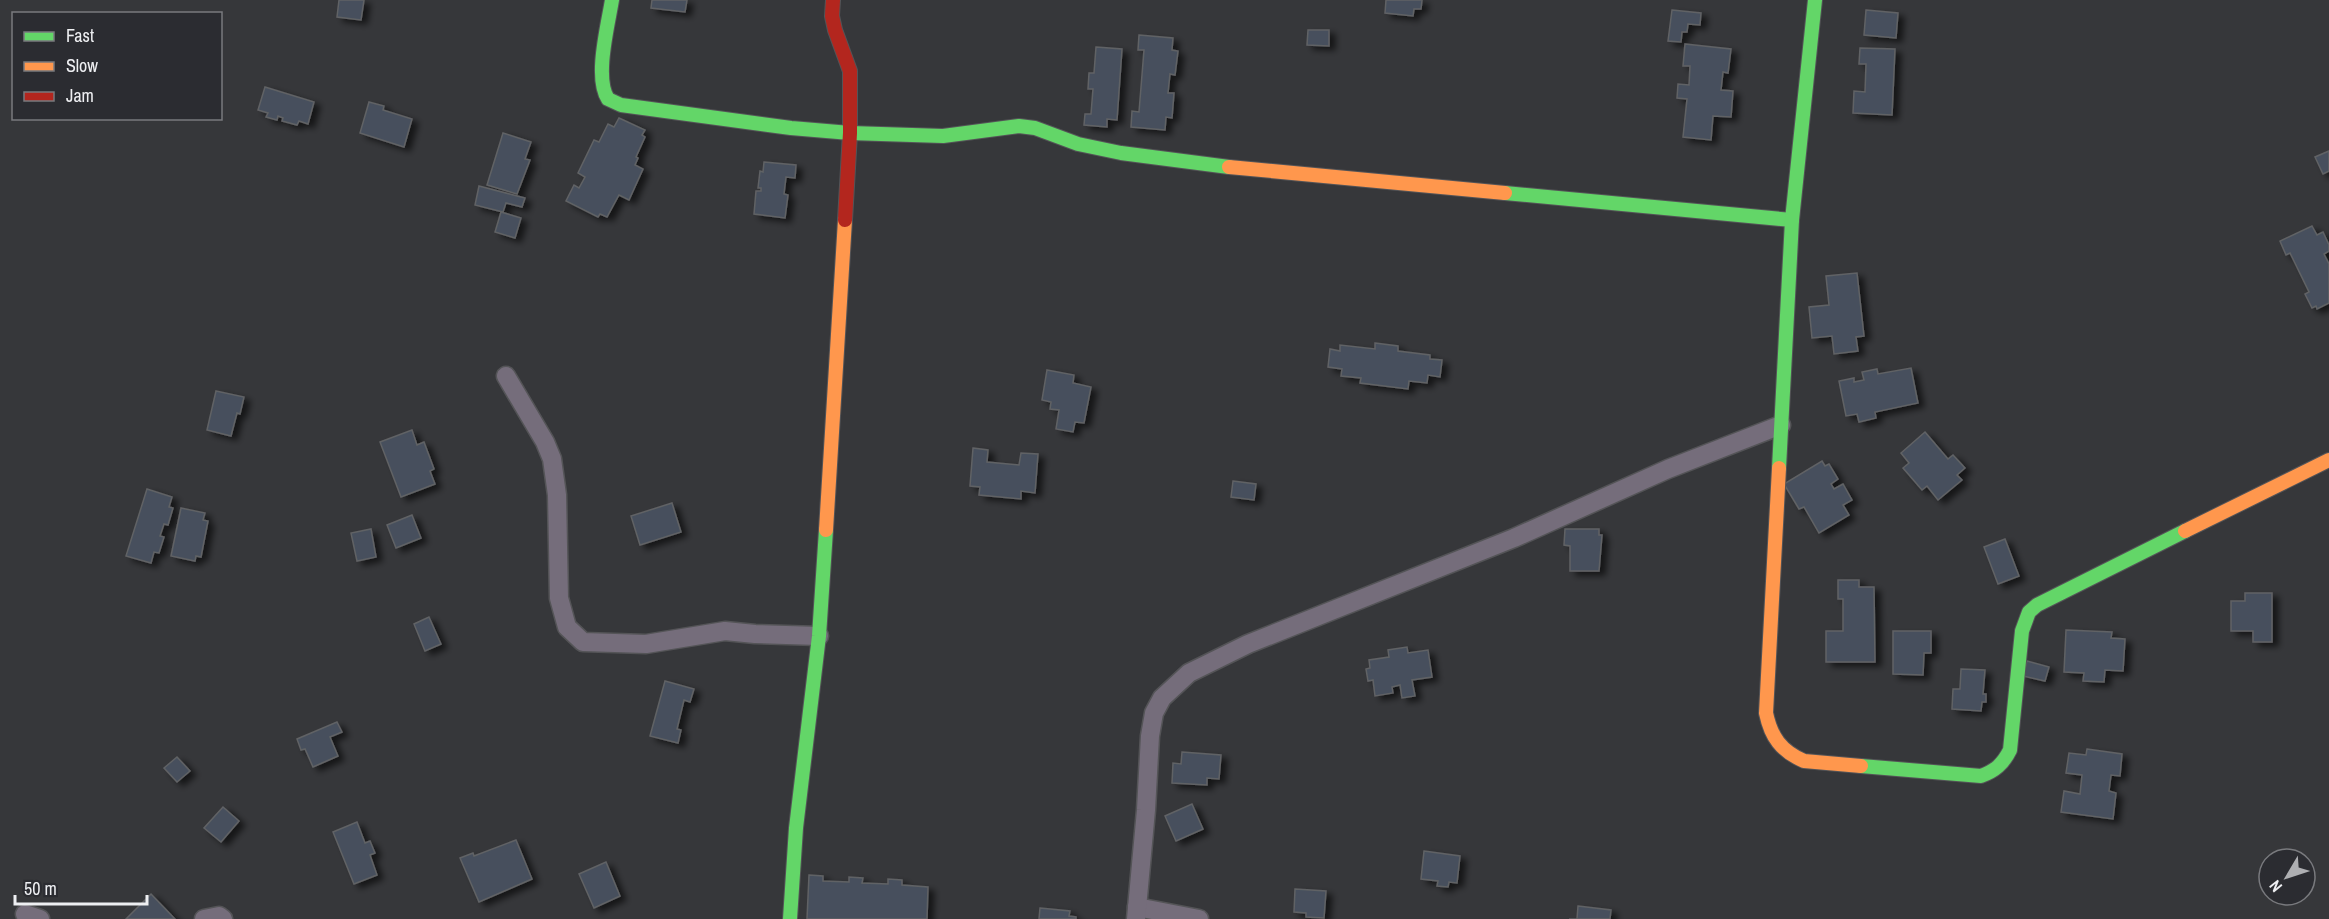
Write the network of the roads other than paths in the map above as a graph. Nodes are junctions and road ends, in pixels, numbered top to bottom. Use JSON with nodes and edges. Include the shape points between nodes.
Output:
{"nodes":[{"id":1,"x":612,"y":0,"type":"edge"},
{"id":2,"x":833,"y":0,"type":"edge"},
{"id":3,"x":1815,"y":0,"type":"edge"},
{"id":4,"x":850,"y":133,"type":"junction"},
{"id":5,"x":1792,"y":220,"type":"junction"},
{"id":6,"x":506,"y":376,"type":"dead end"},
{"id":7,"x":1781,"y":425,"type":"junction"},
{"id":8,"x":2329,"y":460,"type":"edge"},
{"id":9,"x":819,"y":636,"type":"junction"},
{"id":10,"x":1136,"y":913,"type":"edge"},
{"id":11,"x":204,"y":919,"type":"edge"},
{"id":12,"x":223,"y":919,"type":"edge"},
{"id":13,"x":790,"y":919,"type":"edge"},
{"id":14,"x":1199,"y":919,"type":"edge"}],
"edges":[{"from":1,"to":4,"type":"street","via":[[602,72],[605,95],[610,102],[694,116]]},
{"from":2,"to":4,"type":"street","via":[[835,30],[850,70]]},
{"from":3,"to":5,"type":"street"},
{"from":4,"to":5,"type":"street","via":[[943,136],[1019,126],[1121,153],[1219,166]]},
{"from":4,"to":9,"type":"street"},
{"from":5,"to":7,"type":"street"},
{"from":6,"to":9,"type":"street","via":[[552,459],[557,495],[559,598],[567,627],[583,642],[646,644],[726,631]]},
{"from":7,"to":8,"type":"street","via":[[1766,713],[1769,730],[1788,754],[1804,761],[1981,776],[1995,771],[2010,750],[2022,631],[2029,612]]},
{"from":7,"to":10,"type":"street","via":[[1668,469],[1514,538],[1248,644],[1189,673],[1161,698],[1154,713]]},
{"from":9,"to":13,"type":"street","via":[[796,828]]},
{"from":10,"to":14,"type":"street"},
{"from":11,"to":12,"type":"street"}]}
